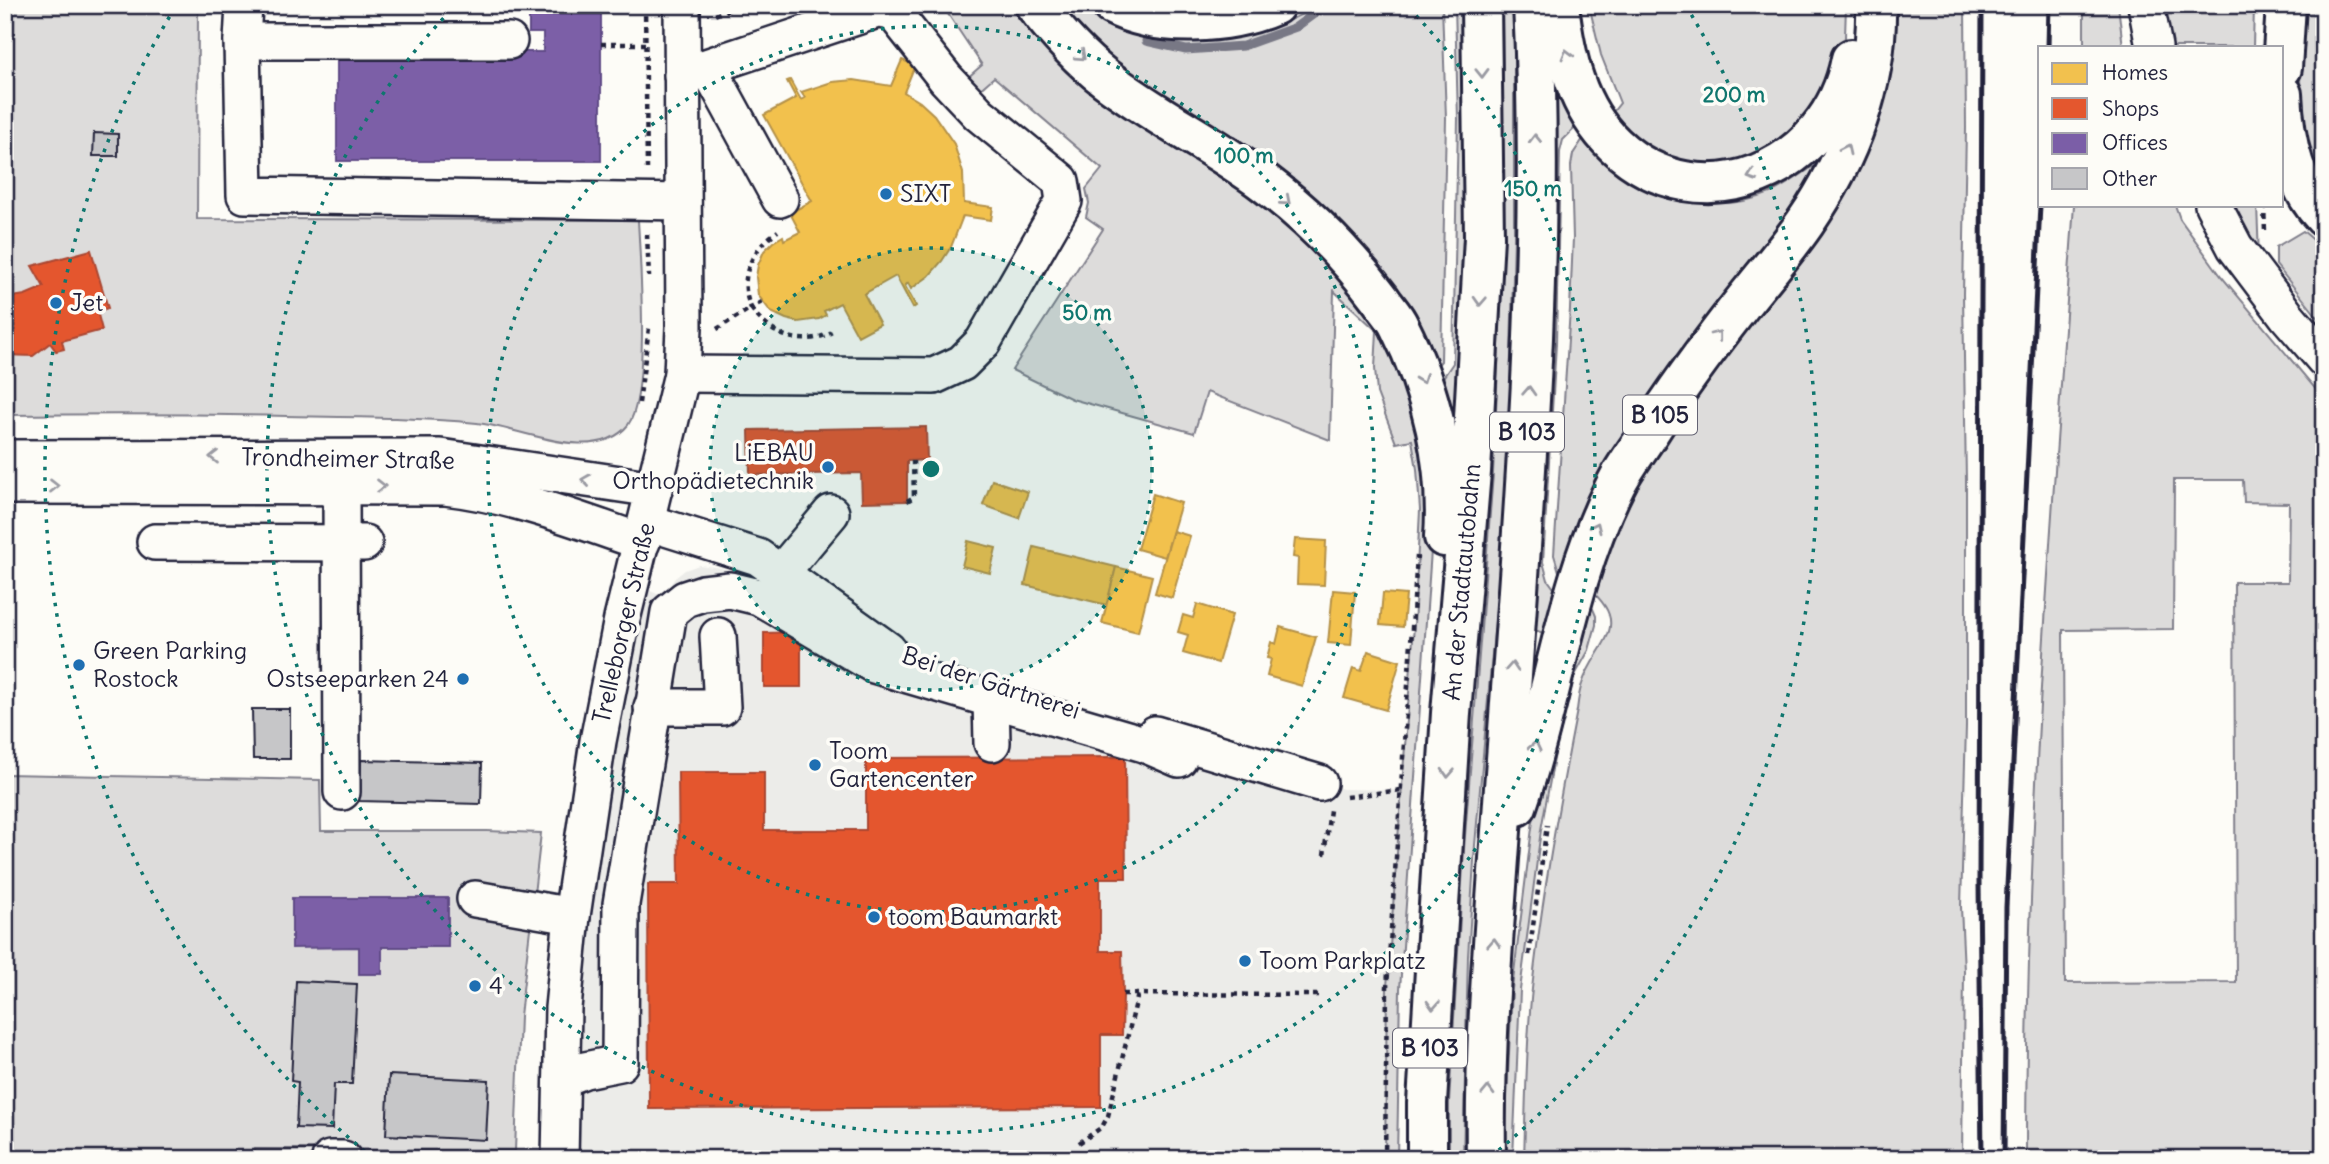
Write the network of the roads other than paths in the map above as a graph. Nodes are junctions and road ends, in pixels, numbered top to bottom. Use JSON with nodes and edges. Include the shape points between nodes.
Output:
{"nodes":[{"id":1,"x":244,"y":5,"type":"edge"},
{"id":2,"x":1035,"y":5,"type":"edge"},
{"id":3,"x":1112,"y":5,"type":"edge"},
{"id":4,"x":1275,"y":5,"type":"edge"},
{"id":5,"x":1481,"y":5,"type":"edge"},
{"id":6,"x":1533,"y":5,"type":"edge"},
{"id":7,"x":1559,"y":5,"type":"edge"},
{"id":8,"x":1857,"y":5,"type":"edge"},
{"id":9,"x":1876,"y":5,"type":"edge"},
{"id":10,"x":2146,"y":5,"type":"edge"},
{"id":11,"x":2286,"y":5,"type":"edge"},
{"id":12,"x":695,"y":11,"type":"edge"},
{"id":13,"x":242,"y":41,"type":"junction"},
{"id":14,"x":509,"y":41,"type":"dead end"},
{"id":15,"x":2154,"y":46,"type":"edge"},
{"id":16,"x":2283,"y":46,"type":"edge"},
{"id":17,"x":695,"y":71,"type":"junction"},
{"id":18,"x":2284,"y":125,"type":"edge"},
{"id":19,"x":780,"y":199,"type":"road end"},
{"id":20,"x":683,"y":202,"type":"junction"},
{"id":21,"x":2214,"y":206,"type":"edge"},
{"id":22,"x":2324,"y":217,"type":"edge"},
{"id":23,"x":2324,"y":359,"type":"edge"},
{"id":24,"x":682,"y":374,"type":"junction"},
{"id":25,"x":5,"y":458,"type":"edge"},
{"id":26,"x":165,"y":472,"type":"junction"},
{"id":27,"x":5,"y":486,"type":"edge"},
{"id":28,"x":341,"y":486,"type":"junction"},
{"id":29,"x":831,"y":513,"type":"dead end"},
{"id":30,"x":648,"y":518,"type":"junction"},
{"id":31,"x":155,"y":542,"type":"dead end"},
{"id":32,"x":353,"y":543,"type":"junction"},
{"id":33,"x":780,"y":574,"type":"junction"},
{"id":34,"x":718,"y":636,"type":"dead end"},
{"id":35,"x":614,"y":654,"type":"junction"},
{"id":36,"x":659,"y":663,"type":"junction"},
{"id":37,"x":991,"y":699,"type":"junction"},
{"id":38,"x":652,"y":707,"type":"junction"},
{"id":39,"x":1451,"y":713,"type":"junction"},
{"id":40,"x":992,"y":743,"type":"dead end"},
{"id":41,"x":1180,"y":759,"type":"dead end"},
{"id":42,"x":342,"y":792,"type":"dead end"},
{"id":43,"x":1331,"y":793,"type":"road end"},
{"id":44,"x":1499,"y":858,"type":"junction"},
{"id":45,"x":475,"y":899,"type":"dead end"},
{"id":46,"x":572,"y":916,"type":"junction"},
{"id":47,"x":562,"y":1079,"type":"junction"},
{"id":48,"x":330,"y":1159,"type":"edge"},
{"id":49,"x":343,"y":1159,"type":"edge"},
{"id":50,"x":560,"y":1159,"type":"edge"},
{"id":51,"x":1427,"y":1159,"type":"edge"},
{"id":52,"x":1486,"y":1159,"type":"edge"}],
"edges":[{"from":1,"to":13,"type":"street"},
{"from":2,"to":39,"type":"highway","one_way":true,"via":[[1060,36],[1105,77],[1266,183],[1314,225],[1360,272],[1398,324],[1424,382],[1439,449],[1446,513],[1438,607]]},
{"from":3,"to":4,"type":"highway","via":[[1168,21],[1223,21]]},
{"from":5,"to":39,"type":"highway","name":"An der Stadtautobahn","number":"B 103","one_way":true,"via":[[1484,237]]},
{"from":44,"to":6,"type":"highway","number":"B 103","one_way":true,"via":[[1536,237]]},
{"from":8,"to":7,"type":"highway","one_way":true,"via":[[1848,75],[1814,136],[1768,170],[1718,184],[1671,178],[1616,145],[1595,121],[1576,85],[1564,48]]},
{"from":44,"to":9,"type":"highway","number":"B 105","one_way":true,"via":[[1530,769],[1590,540],[1618,481],[1655,423],[1829,186],[1856,129],[1869,74]]},
{"from":10,"to":15,"type":"street"},
{"from":11,"to":16,"type":"highway"},
{"from":12,"to":17,"type":"street","name":"Trelleborger Straße"},
{"from":13,"to":14,"type":"street"},
{"from":13,"to":20,"type":"street","via":[[245,195]]},
{"from":17,"to":19,"type":"street"},
{"from":17,"to":20,"type":"street","name":"Trelleborger Straße"},
{"from":17,"to":24,"type":"street","via":[[877,10],[893,12],[979,114],[1061,181],[1064,201],[983,342],[961,363],[934,376]]},
{"from":18,"to":22,"type":"highway","via":[[2298,175]]},
{"from":20,"to":24,"type":"street","name":"Trelleborger Straße"},
{"from":21,"to":23,"type":"street","via":[[2235,247]]},
{"from":24,"to":30,"type":"street","name":"Trelleborger Straße"},
{"from":25,"to":26,"type":"street","name":"Trondheimer Straße"},
{"from":27,"to":26,"type":"street","name":"Trondheimer Straße","one_way":true},
{"from":26,"to":28,"type":"street","name":"Trondheimer Straße"},
{"from":30,"to":26,"type":"street","name":"Trondheimer Straße","one_way":true,"via":[[440,457]]},
{"from":28,"to":30,"type":"street","name":"Trondheimer Straße","one_way":true,"via":[[445,487],[536,506]]},
{"from":28,"to":32,"type":"street"},
{"from":29,"to":33,"type":"street"},
{"from":30,"to":33,"type":"street","name":"Bei der Gärtnerei","via":[[758,557]]},
{"from":30,"to":35,"type":"street","name":"Trelleborger Straße"},
{"from":31,"to":32,"type":"street"},
{"from":32,"to":42,"type":"street"},
{"from":33,"to":43,"type":"street","name":"Bei der Gärtnerei","via":[[901,658]]},
{"from":34,"to":38,"type":"street","via":[[722,707]]},
{"from":35,"to":36,"type":"street"},
{"from":35,"to":46,"type":"street","name":"Trelleborger Straße"},
{"from":36,"to":37,"type":"street","via":[[669,612],[685,599],[730,590],[759,597],[874,665]]},
{"from":36,"to":38,"type":"street"},
{"from":37,"to":40,"type":"street"},
{"from":37,"to":41,"type":"street"},
{"from":38,"to":47,"type":"street","via":[[621,904],[620,1063]]},
{"from":39,"to":51,"type":"highway","name":"An der Stadtautobahn","number":"B 103","one_way":true},
{"from":52,"to":44,"type":"highway","number":"B 103","one_way":true},
{"from":45,"to":46,"type":"street"},
{"from":46,"to":47,"type":"street","name":"Trelleborger Straße"},
{"from":47,"to":50,"type":"street","name":"Trelleborger Straße"},
{"from":48,"to":49,"type":"street"}]}
